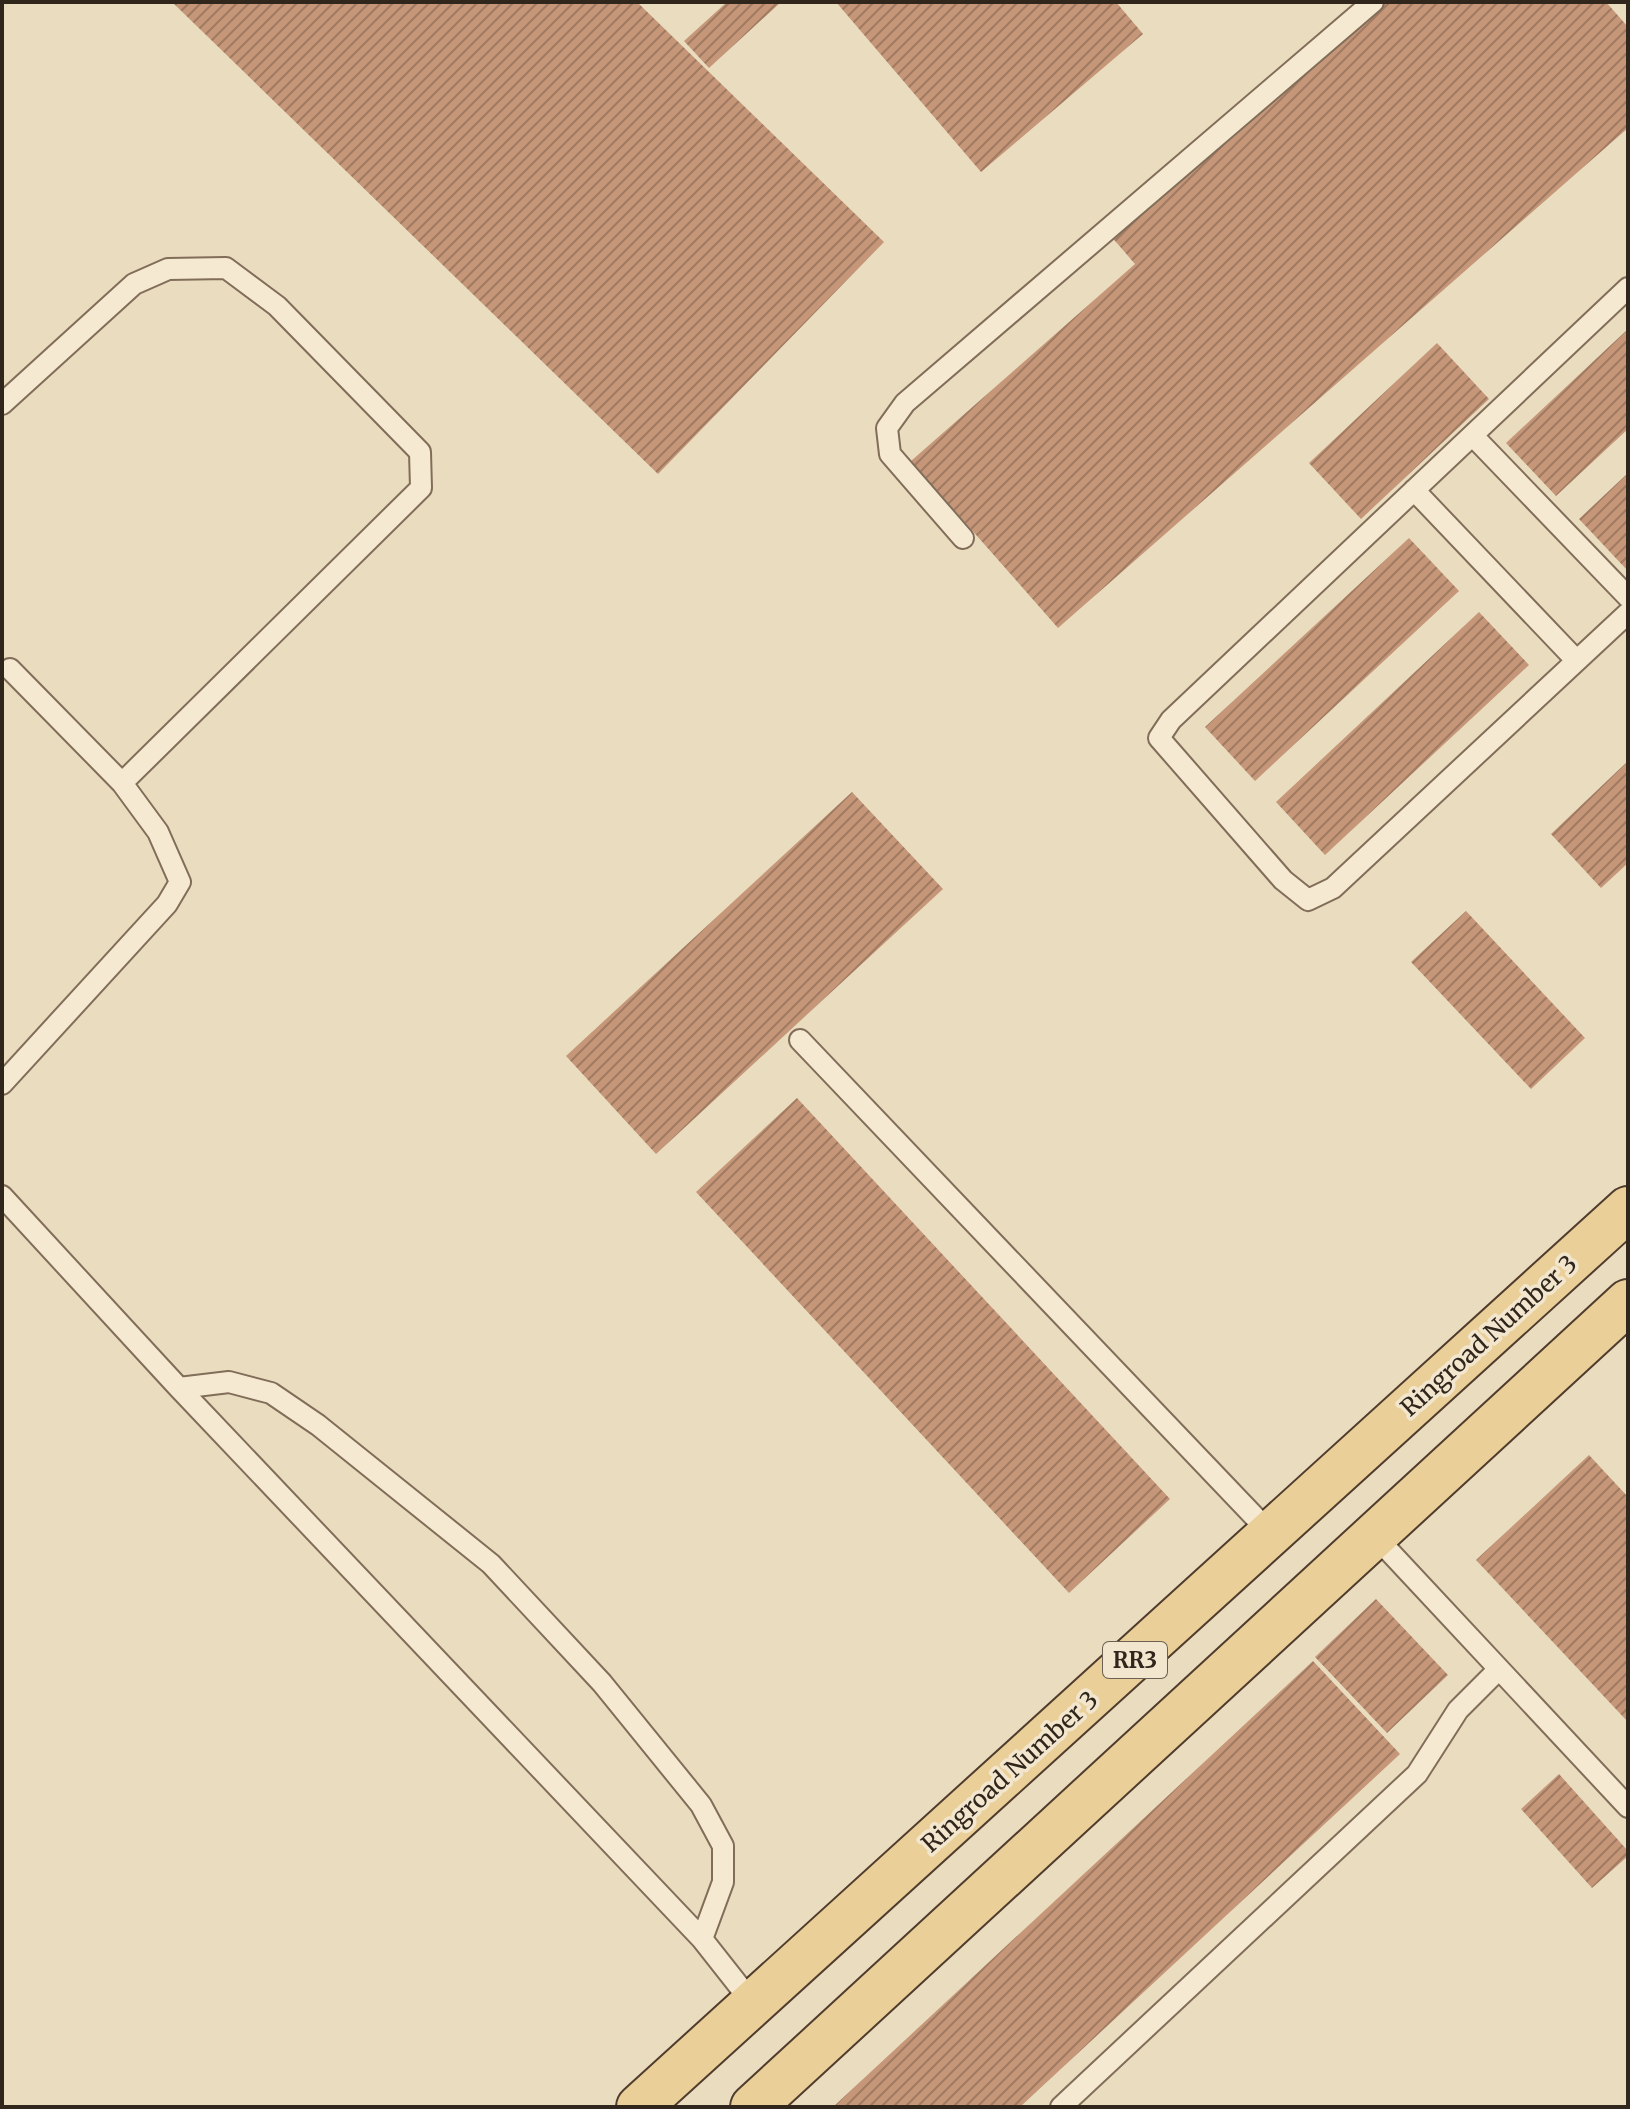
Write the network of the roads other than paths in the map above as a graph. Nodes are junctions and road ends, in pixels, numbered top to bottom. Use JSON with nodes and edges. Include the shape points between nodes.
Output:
{"nodes":[{"id":1,"x":1373,"y":2,"type":"edge"},
{"id":2,"x":1628,"y":288,"type":"edge"},
{"id":3,"x":2,"y":404,"type":"edge"},
{"id":4,"x":1474,"y":437,"type":"junction"},
{"id":5,"x":1414,"y":490,"type":"junction"},
{"id":6,"x":963,"y":538,"type":"dead end"},
{"id":7,"x":1628,"y":597,"type":"edge"},
{"id":8,"x":1628,"y":613,"type":"edge"},
{"id":9,"x":1576,"y":660,"type":"junction"},
{"id":10,"x":10,"y":669,"type":"dead end"},
{"id":11,"x":122,"y":783,"type":"junction"},
{"id":12,"x":800,"y":1040,"type":"dead end"},
{"id":13,"x":2,"y":1084,"type":"edge"},
{"id":14,"x":2,"y":1196,"type":"edge"},
{"id":15,"x":1628,"y":1209,"type":"edge"},
{"id":16,"x":1628,"y":1302,"type":"edge"},
{"id":17,"x":179,"y":1388,"type":"junction"},
{"id":18,"x":1272,"y":1535,"type":"junction"},
{"id":19,"x":1375,"y":1536,"type":"junction"},
{"id":20,"x":1498,"y":1670,"type":"junction"},
{"id":21,"x":1628,"y":1807,"type":"edge"},
{"id":22,"x":702,"y":1939,"type":"junction"},
{"id":23,"x":754,"y":2005,"type":"junction"},
{"id":24,"x":639,"y":2107,"type":"edge"},
{"id":25,"x":753,"y":2107,"type":"edge"},
{"id":26,"x":1061,"y":2107,"type":"edge"}],
"edges":[{"from":1,"to":6,"type":"lane","via":[[905,403],[887,428],[890,454]]},
{"from":2,"to":4,"type":"lane"},
{"from":3,"to":11,"type":"lane","via":[[134,284],[168,269],[226,268],[277,306],[420,452],[421,488]]},
{"from":4,"to":5,"type":"lane"},
{"from":4,"to":7,"type":"lane"},
{"from":5,"to":9,"type":"lane"},
{"from":5,"to":9,"type":"lane","via":[[1171,720],[1159,738],[1283,880],[1308,900],[1333,888]]},
{"from":8,"to":9,"type":"lane"},
{"from":10,"to":11,"type":"lane"},
{"from":11,"to":13,"type":"lane","via":[[158,832],[180,882],[167,904]]},
{"from":12,"to":18,"type":"lane"},
{"from":14,"to":17,"type":"lane"},
{"from":15,"to":18,"type":"main road","name":"Ringroad Number 3","number":"RR3"},
{"from":16,"to":19,"type":"main road","number":"RR3"},
{"from":17,"to":22,"type":"lane"},
{"from":17,"to":22,"type":"lane","via":[[229,1382],[271,1393],[491,1564],[602,1683],[701,1805],[723,1846],[723,1882]]},
{"from":18,"to":23,"type":"main road","name":"Ringroad Number 3","number":"RR3"},
{"from":19,"to":20,"type":"lane"},
{"from":19,"to":25,"type":"main road","number":"RR3"},
{"from":20,"to":21,"type":"lane"},
{"from":20,"to":26,"type":"lane","via":[[1458,1710],[1417,1774]]},
{"from":22,"to":23,"type":"lane"},
{"from":23,"to":24,"type":"main road","name":"Ringroad Number 3","number":"RR3"}]}
